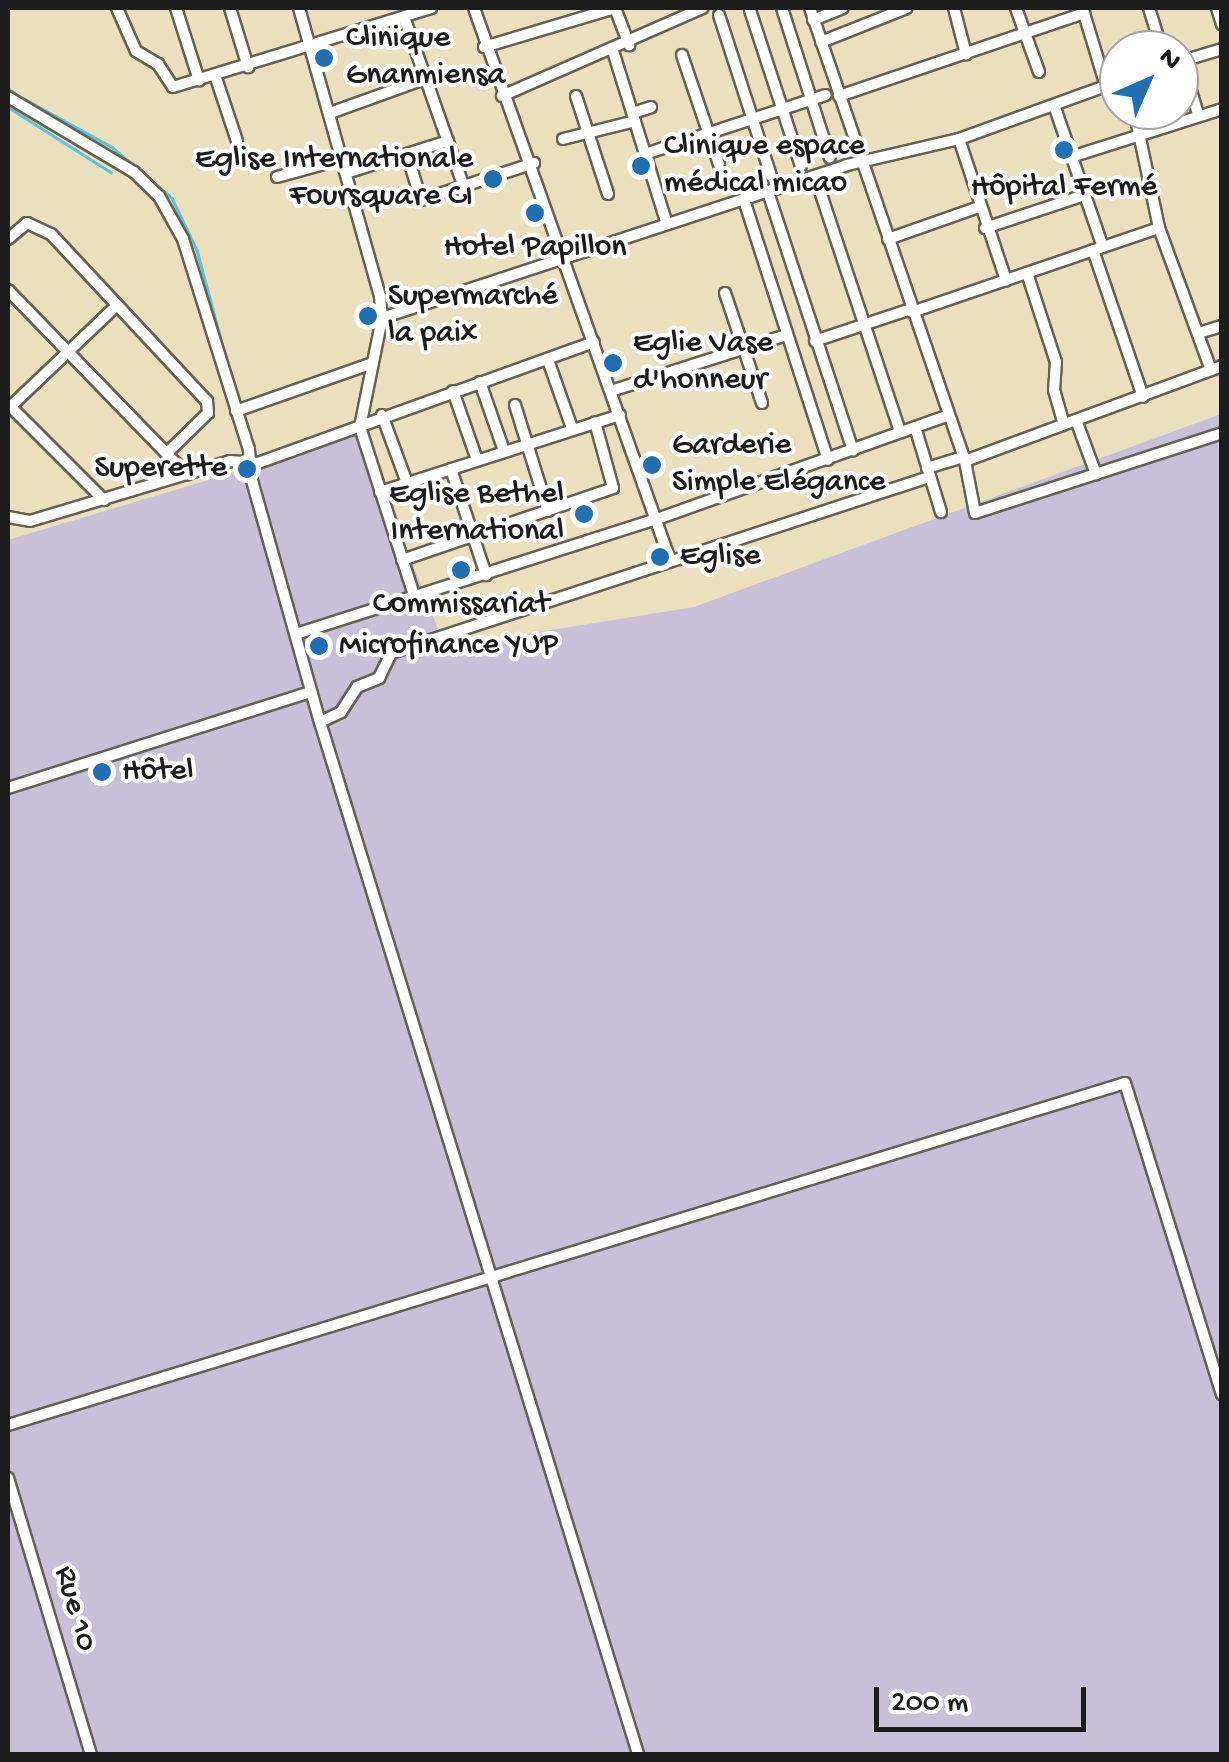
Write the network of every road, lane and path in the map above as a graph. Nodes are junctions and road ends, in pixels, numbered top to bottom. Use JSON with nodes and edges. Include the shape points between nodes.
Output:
{"nodes":[{"id":1,"x":117,"y":8,"type":"edge"},
{"id":2,"x":176,"y":8,"type":"edge"},
{"id":3,"x":230,"y":8,"type":"edge"},
{"id":4,"x":299,"y":8,"type":"edge"},
{"id":5,"x":431,"y":8,"type":"edge"},
{"id":6,"x":474,"y":8,"type":"edge"},
{"id":7,"x":615,"y":8,"type":"edge"},
{"id":8,"x":702,"y":8,"type":"edge"},
{"id":9,"x":782,"y":8,"type":"edge"},
{"id":10,"x":846,"y":8,"type":"edge"},
{"id":11,"x":907,"y":8,"type":"edge"},
{"id":12,"x":954,"y":8,"type":"edge"},
{"id":13,"x":1016,"y":8,"type":"edge"},
{"id":14,"x":1217,"y":8,"type":"edge"},
{"id":15,"x":750,"y":10,"type":"edge"},
{"id":16,"x":1083,"y":10,"type":"edge"},
{"id":17,"x":681,"y":12,"type":"edge"},
{"id":18,"x":812,"y":14,"type":"edge"},
{"id":19,"x":719,"y":15,"type":"dead end"},
{"id":20,"x":404,"y":17,"type":"junction"},
{"id":21,"x":1222,"y":24,"type":"edge"},
{"id":22,"x":857,"y":28,"type":"junction"},
{"id":23,"x":1024,"y":34,"type":"junction"},
{"id":24,"x":821,"y":42,"type":"junction"},
{"id":25,"x":629,"y":45,"type":"junction"},
{"id":26,"x":484,"y":47,"type":"junction"},
{"id":27,"x":312,"y":48,"type":"junction"},
{"id":28,"x":613,"y":51,"type":"junction"},
{"id":29,"x":966,"y":54,"type":"junction"},
{"id":30,"x":682,"y":55,"type":"dead end"},
{"id":31,"x":1099,"y":63,"type":"edge"},
{"id":32,"x":248,"y":66,"type":"junction"},
{"id":33,"x":1039,"y":72,"type":"dead end"},
{"id":34,"x":215,"y":76,"type":"junction"},
{"id":35,"x":427,"y":78,"type":"junction"},
{"id":36,"x":199,"y":80,"type":"junction"},
{"id":37,"x":1099,"y":89,"type":"edge"},
{"id":38,"x":826,"y":95,"type":"dead end"},
{"id":39,"x":8,"y":96,"type":"edge"},
{"id":40,"x":502,"y":96,"type":"junction"},
{"id":41,"x":576,"y":96,"type":"dead end"},
{"id":42,"x":839,"y":96,"type":"junction"},
{"id":43,"x":812,"y":100,"type":"junction"},
{"id":44,"x":1054,"y":105,"type":"junction"},
{"id":45,"x":651,"y":106,"type":"dead end"},
{"id":46,"x":782,"y":109,"type":"junction"},
{"id":47,"x":330,"y":113,"type":"junction"},
{"id":48,"x":634,"y":117,"type":"junction"},
{"id":49,"x":754,"y":118,"type":"junction"},
{"id":50,"x":1143,"y":130,"type":"joint"},
{"id":51,"x":710,"y":132,"type":"junction"},
{"id":52,"x":589,"y":134,"type":"junction"},
{"id":53,"x":564,"y":139,"type":"dead end"},
{"id":54,"x":960,"y":140,"type":"junction"},
{"id":55,"x":237,"y":141,"type":"dead end"},
{"id":56,"x":448,"y":141,"type":"junction"},
{"id":57,"x":407,"y":154,"type":"junction"},
{"id":58,"x":645,"y":154,"type":"junction"},
{"id":59,"x":1071,"y":157,"type":"junction"},
{"id":60,"x":830,"y":158,"type":"dead end"},
{"id":61,"x":342,"y":159,"type":"junction"},
{"id":62,"x":534,"y":163,"type":"junction"},
{"id":63,"x":719,"y":164,"type":"dead end"},
{"id":64,"x":801,"y":166,"type":"dead end"},
{"id":65,"x":861,"y":166,"type":"junction"},
{"id":66,"x":346,"y":172,"type":"junction"},
{"id":67,"x":770,"y":176,"type":"dead end"},
{"id":68,"x":815,"y":176,"type":"junction"},
{"id":69,"x":277,"y":177,"type":"dead end"},
{"id":70,"x":464,"y":187,"type":"junction"},
{"id":71,"x":768,"y":192,"type":"junction"},
{"id":72,"x":608,"y":194,"type":"dead end"},
{"id":73,"x":1084,"y":194,"type":"junction"},
{"id":74,"x":744,"y":200,"type":"junction"},
{"id":75,"x":978,"y":208,"type":"junction"},
{"id":76,"x":667,"y":224,"type":"junction"},
{"id":77,"x":985,"y":228,"type":"junction"},
{"id":78,"x":1159,"y":228,"type":"junction"},
{"id":79,"x":8,"y":239,"type":"edge"},
{"id":80,"x":888,"y":240,"type":"junction"},
{"id":81,"x":1098,"y":249,"type":"junction"},
{"id":82,"x":566,"y":255,"type":"junction"},
{"id":83,"x":1027,"y":273,"type":"junction"},
{"id":84,"x":1006,"y":280,"type":"junction"},
{"id":85,"x":8,"y":290,"type":"edge"},
{"id":86,"x":725,"y":294,"type":"dead end"},
{"id":87,"x":116,"y":306,"type":"junction"},
{"id":88,"x":912,"y":311,"type":"junction"},
{"id":89,"x":382,"y":318,"type":"junction"},
{"id":90,"x":864,"y":324,"type":"junction"},
{"id":91,"x":1222,"y":326,"type":"edge"},
{"id":92,"x":1202,"y":332,"type":"junction"},
{"id":93,"x":786,"y":334,"type":"junction"},
{"id":94,"x":815,"y":341,"type":"junction"},
{"id":95,"x":594,"y":342,"type":"junction"},
{"id":96,"x":744,"y":347,"type":"junction"},
{"id":97,"x":68,"y":351,"type":"junction"},
{"id":98,"x":548,"y":360,"type":"junction"},
{"id":99,"x":370,"y":364,"type":"junction"},
{"id":100,"x":1216,"y":368,"type":"edge"},
{"id":101,"x":480,"y":382,"type":"junction"},
{"id":102,"x":611,"y":391,"type":"junction"},
{"id":103,"x":453,"y":392,"type":"junction"},
{"id":104,"x":1143,"y":397,"type":"junction"},
{"id":105,"x":762,"y":402,"type":"dead end"},
{"id":106,"x":514,"y":405,"type":"dead end"},
{"id":107,"x":8,"y":406,"type":"edge"},
{"id":108,"x":236,"y":410,"type":"junction"},
{"id":109,"x":382,"y":415,"type":"junction"},
{"id":110,"x":620,"y":415,"type":"junction"},
{"id":111,"x":947,"y":416,"type":"junction"},
{"id":112,"x":596,"y":422,"type":"junction"},
{"id":113,"x":1070,"y":422,"type":"junction"},
{"id":114,"x":360,"y":427,"type":"junction"},
{"id":115,"x":915,"y":427,"type":"junction"},
{"id":116,"x":572,"y":428,"type":"junction"},
{"id":117,"x":900,"y":432,"type":"junction"},
{"id":118,"x":1222,"y":433,"type":"edge"},
{"id":119,"x":526,"y":444,"type":"junction"},
{"id":120,"x":504,"y":450,"type":"junction"},
{"id":121,"x":853,"y":450,"type":"junction"},
{"id":122,"x":167,"y":454,"type":"junction"},
{"id":123,"x":964,"y":459,"type":"junction"},
{"id":124,"x":477,"y":460,"type":"junction"},
{"id":125,"x":828,"y":460,"type":"junction"},
{"id":126,"x":249,"y":462,"type":"junction"},
{"id":127,"x":451,"y":469,"type":"junction"},
{"id":128,"x":928,"y":473,"type":"junction"},
{"id":129,"x":1096,"y":474,"type":"junction"},
{"id":130,"x":187,"y":475,"type":"junction"},
{"id":131,"x":407,"y":482,"type":"junction"},
{"id":132,"x":380,"y":492,"type":"junction"},
{"id":133,"x":104,"y":500,"type":"junction"},
{"id":134,"x":548,"y":511,"type":"junction"},
{"id":135,"x":942,"y":512,"type":"dead end"},
{"id":136,"x":8,"y":517,"type":"edge"},
{"id":137,"x":657,"y":519,"type":"junction"},
{"id":138,"x":472,"y":536,"type":"junction"},
{"id":139,"x":402,"y":560,"type":"junction"},
{"id":140,"x":670,"y":560,"type":"junction"},
{"id":141,"x":486,"y":574,"type":"junction"},
{"id":142,"x":415,"y":598,"type":"junction"},
{"id":143,"x":296,"y":634,"type":"junction"},
{"id":144,"x":311,"y":692,"type":"junction"},
{"id":145,"x":320,"y":722,"type":"junction"},
{"id":146,"x":8,"y":788,"type":"edge"},
{"id":147,"x":492,"y":1278,"type":"junction"},
{"id":148,"x":1222,"y":1394,"type":"edge"},
{"id":149,"x":8,"y":1425,"type":"edge"},
{"id":150,"x":8,"y":1478,"type":"edge"},
{"id":151,"x":91,"y":1754,"type":"edge"},
{"id":152,"x":638,"y":1754,"type":"edge"}],
"edges":[{"from":1,"to":36,"type":"street","via":[[136,51],[158,64],[169,86]]},
{"from":2,"to":36,"type":"street"},
{"from":3,"to":32,"type":"street"},
{"from":4,"to":27,"type":"street"},
{"from":5,"to":20,"type":"street"},
{"from":6,"to":26,"type":"street"},
{"from":7,"to":25,"type":"street"},
{"from":7,"to":26,"type":"street"},
{"from":8,"to":17,"type":"street"},
{"from":9,"to":43,"type":"street"},
{"from":10,"to":18,"type":"street"},
{"from":10,"to":22,"type":"street"},
{"from":11,"to":22,"type":"street"},
{"from":12,"to":29,"type":"street"},
{"from":13,"to":23,"type":"street"},
{"from":14,"to":21,"type":"street"},
{"from":15,"to":46,"type":"street"},
{"from":16,"to":23,"type":"street"},
{"from":16,"to":31,"type":"street"},
{"from":17,"to":25,"type":"street"},
{"from":18,"to":24,"type":"street"},
{"from":19,"to":49,"type":"street"},
{"from":20,"to":27,"type":"street"},
{"from":20,"to":35,"type":"street"},
{"from":22,"to":24,"type":"street"},
{"from":23,"to":29,"type":"street"},
{"from":23,"to":33,"type":"street"},
{"from":24,"to":42,"type":"street"},
{"from":25,"to":28,"type":"street"},
{"from":26,"to":40,"type":"street"},
{"from":27,"to":32,"type":"street"},
{"from":27,"to":47,"type":"street"},
{"from":28,"to":40,"type":"street"},
{"from":28,"to":48,"type":"street"},
{"from":29,"to":42,"type":"street"},
{"from":30,"to":51,"type":"street"},
{"from":32,"to":34,"type":"street"},
{"from":34,"to":36,"type":"street"},
{"from":34,"to":55,"type":"street"},
{"from":35,"to":47,"type":"street"},
{"from":35,"to":56,"type":"street"},
{"from":37,"to":44,"type":"street"},
{"from":38,"to":43,"type":"street"},
{"from":39,"to":108,"type":"street","via":[[106,153],[159,196],[193,264]]},
{"from":40,"to":62,"type":"street"},
{"from":41,"to":52,"type":"street"},
{"from":42,"to":65,"type":"street"},
{"from":43,"to":46,"type":"street"},
{"from":43,"to":60,"type":"street"},
{"from":44,"to":54,"type":"street"},
{"from":44,"to":59,"type":"street"},
{"from":45,"to":48,"type":"street"},
{"from":46,"to":49,"type":"street"},
{"from":46,"to":64,"type":"street"},
{"from":47,"to":61,"type":"street"},
{"from":48,"to":52,"type":"street"},
{"from":48,"to":58,"type":"street"},
{"from":49,"to":51,"type":"street"},
{"from":49,"to":67,"type":"street"},
{"from":50,"to":59,"type":"street"},
{"from":50,"to":78,"type":"street"},
{"from":51,"to":58,"type":"street"},
{"from":51,"to":63,"type":"street"},
{"from":52,"to":53,"type":"street"},
{"from":52,"to":72,"type":"street"},
{"from":54,"to":65,"type":"street"},
{"from":54,"to":75,"type":"street"},
{"from":56,"to":57,"type":"street"},
{"from":56,"to":70,"type":"street"},
{"from":57,"to":66,"type":"street"},
{"from":57,"to":70,"type":"street","via":[[421,200]]},
{"from":58,"to":76,"type":"street"},
{"from":59,"to":73,"type":"street"},
{"from":61,"to":66,"type":"street"},
{"from":61,"to":69,"type":"street"},
{"from":62,"to":70,"type":"street"},
{"from":62,"to":82,"type":"street"},
{"from":65,"to":68,"type":"street"},
{"from":65,"to":80,"type":"street"},
{"from":66,"to":89,"type":"street"},
{"from":68,"to":71,"type":"street"},
{"from":68,"to":90,"type":"street"},
{"from":71,"to":74,"type":"street"},
{"from":71,"to":94,"type":"street"},
{"from":73,"to":77,"type":"street"},
{"from":73,"to":81,"type":"street"},
{"from":74,"to":76,"type":"street"},
{"from":74,"to":93,"type":"street"},
{"from":75,"to":77,"type":"street"},
{"from":75,"to":80,"type":"street"},
{"from":76,"to":82,"type":"street"},
{"from":77,"to":84,"type":"street"},
{"from":78,"to":81,"type":"street"},
{"from":78,"to":92,"type":"street"},
{"from":79,"to":87,"type":"street","via":[[27,223],[41,227]]},
{"from":80,"to":88,"type":"street"},
{"from":81,"to":83,"type":"street"},
{"from":81,"to":104,"type":"street"},
{"from":82,"to":89,"type":"street"},
{"from":82,"to":95,"type":"street"},
{"from":83,"to":84,"type":"street"},
{"from":83,"to":113,"type":"street","via":[[1056,362],[1054,390]]},
{"from":84,"to":88,"type":"street"},
{"from":85,"to":97,"type":"street"},
{"from":86,"to":96,"type":"street"},
{"from":87,"to":97,"type":"street"},
{"from":87,"to":122,"type":"street","via":[[210,407]]},
{"from":88,"to":90,"type":"street"},
{"from":88,"to":111,"type":"street"},
{"from":89,"to":99,"type":"street"},
{"from":90,"to":94,"type":"street"},
{"from":90,"to":117,"type":"street"},
{"from":91,"to":92,"type":"street"},
{"from":92,"to":100,"type":"street"},
{"from":93,"to":96,"type":"street"},
{"from":93,"to":125,"type":"street"},
{"from":94,"to":121,"type":"street"},
{"from":95,"to":98,"type":"street"},
{"from":95,"to":102,"type":"street"},
{"from":96,"to":102,"type":"street"},
{"from":96,"to":105,"type":"street"},
{"from":97,"to":107,"type":"street"},
{"from":97,"to":122,"type":"street"},
{"from":98,"to":101,"type":"street"},
{"from":98,"to":116,"type":"street"},
{"from":99,"to":108,"type":"street"},
{"from":99,"to":114,"type":"street"},
{"from":100,"to":104,"type":"street"},
{"from":101,"to":103,"type":"street"},
{"from":101,"to":120,"type":"street"},
{"from":102,"to":110,"type":"street"},
{"from":103,"to":109,"type":"street"},
{"from":103,"to":124,"type":"street"},
{"from":104,"to":113,"type":"street"},
{"from":106,"to":119,"type":"street"},
{"from":107,"to":133,"type":"street"},
{"from":108,"to":126,"type":"street"},
{"from":109,"to":114,"type":"street"},
{"from":109,"to":131,"type":"street"},
{"from":110,"to":112,"type":"street"},
{"from":110,"to":137,"type":"street"},
{"from":111,"to":115,"type":"street"},
{"from":111,"to":123,"type":"street"},
{"from":112,"to":116,"type":"street"},
{"from":112,"to":134,"type":"street","via":[[613,488]]},
{"from":113,"to":123,"type":"street"},
{"from":113,"to":129,"type":"street"},
{"from":114,"to":126,"type":"street"},
{"from":114,"to":132,"type":"street"},
{"from":115,"to":117,"type":"street"},
{"from":115,"to":128,"type":"street"},
{"from":116,"to":119,"type":"street"},
{"from":117,"to":121,"type":"street"},
{"from":118,"to":129,"type":"street"},
{"from":119,"to":120,"type":"street"},
{"from":119,"to":134,"type":"street"},
{"from":120,"to":124,"type":"street"},
{"from":121,"to":125,"type":"street"},
{"from":122,"to":130,"type":"street"},
{"from":123,"to":128,"type":"street"},
{"from":123,"to":129,"type":"street","via":[[975,513]]},
{"from":124,"to":127,"type":"street"},
{"from":125,"to":137,"type":"street"},
{"from":126,"to":130,"type":"street","via":[[230,460]]},
{"from":126,"to":143,"type":"street"},
{"from":127,"to":131,"type":"street"},
{"from":127,"to":138,"type":"street"},
{"from":128,"to":135,"type":"street"},
{"from":128,"to":140,"type":"street"},
{"from":130,"to":133,"type":"street"},
{"from":131,"to":132,"type":"street"},
{"from":132,"to":139,"type":"street"},
{"from":133,"to":136,"type":"street","via":[[30,521]]},
{"from":134,"to":138,"type":"street"},
{"from":137,"to":140,"type":"street"},
{"from":137,"to":141,"type":"street"},
{"from":138,"to":139,"type":"street"},
{"from":138,"to":141,"type":"street"},
{"from":139,"to":142,"type":"street"},
{"from":140,"to":145,"type":"street","via":[[391,653],[379,678],[357,688],[341,712]]},
{"from":141,"to":142,"type":"street"},
{"from":142,"to":143,"type":"street"},
{"from":143,"to":144,"type":"street"},
{"from":144,"to":145,"type":"street"},
{"from":144,"to":146,"type":"street"},
{"from":145,"to":147,"type":"street"},
{"from":147,"to":148,"type":"street","via":[[1125,1082]]},
{"from":147,"to":149,"type":"street"},
{"from":147,"to":152,"type":"street"},
{"from":150,"to":151,"type":"street","name":"Rue 10"}]}
